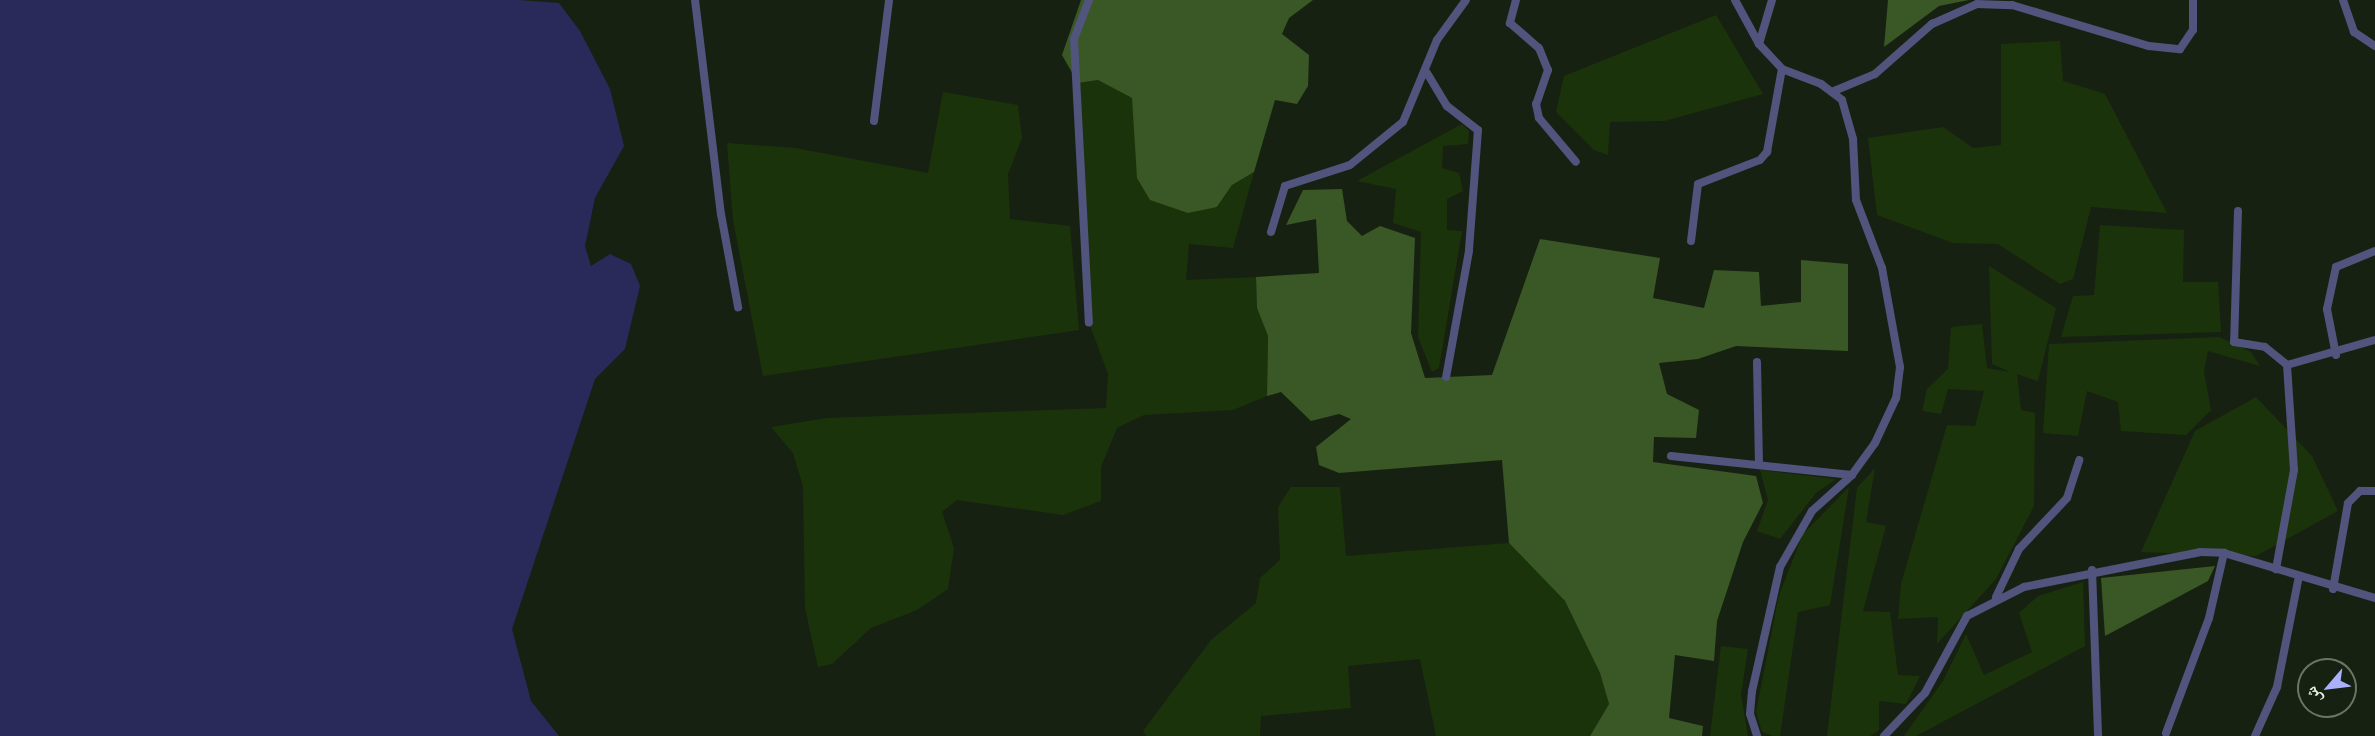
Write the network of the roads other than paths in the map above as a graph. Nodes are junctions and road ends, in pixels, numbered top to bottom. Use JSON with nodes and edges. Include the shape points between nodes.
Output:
{"nodes":[{"id":1,"x":695,"y":0,"type":"edge"},
{"id":2,"x":889,"y":0,"type":"edge"},
{"id":3,"x":1466,"y":0,"type":"edge"},
{"id":4,"x":1516,"y":0,"type":"edge"},
{"id":5,"x":1735,"y":0,"type":"edge"},
{"id":6,"x":1772,"y":0,"type":"edge"},
{"id":7,"x":2193,"y":0,"type":"edge"},
{"id":8,"x":2343,"y":0,"type":"edge"},
{"id":9,"x":1087,"y":1,"type":"edge"},
{"id":10,"x":1759,"y":44,"type":"junction"},
{"id":11,"x":2375,"y":46,"type":"edge"},
{"id":12,"x":1782,"y":69,"type":"junction"},
{"id":13,"x":1427,"y":73,"type":"junction"},
{"id":14,"x":1834,"y":91,"type":"junction"},
{"id":15,"x":874,"y":121,"type":"dead end"},
{"id":16,"x":1576,"y":162,"type":"dead end"},
{"id":17,"x":2238,"y":211,"type":"dead end"},
{"id":18,"x":1271,"y":232,"type":"dead end"},
{"id":19,"x":1691,"y":241,"type":"dead end"},
{"id":20,"x":2375,"y":251,"type":"edge"},
{"id":21,"x":738,"y":307,"type":"dead end"},
{"id":22,"x":1089,"y":323,"type":"dead end"},
{"id":23,"x":2375,"y":340,"type":"edge"},
{"id":24,"x":2336,"y":355,"type":"junction"},
{"id":25,"x":1757,"y":362,"type":"dead end"},
{"id":26,"x":2287,"y":365,"type":"junction"},
{"id":27,"x":1446,"y":377,"type":"dead end"},
{"id":28,"x":1671,"y":456,"type":"dead end"},
{"id":29,"x":2079,"y":460,"type":"dead end"},
{"id":30,"x":1759,"y":464,"type":"junction"},
{"id":31,"x":1852,"y":475,"type":"junction"},
{"id":32,"x":2375,"y":491,"type":"edge"},
{"id":33,"x":2224,"y":553,"type":"junction"},
{"id":34,"x":2276,"y":569,"type":"junction"},
{"id":35,"x":2092,"y":570,"type":"junction"},
{"id":36,"x":2299,"y":576,"type":"junction"},
{"id":37,"x":2333,"y":589,"type":"junction"},
{"id":38,"x":1996,"y":597,"type":"junction"},
{"id":39,"x":2375,"y":598,"type":"edge"},
{"id":40,"x":2166,"y":733,"type":"dead end"},
{"id":41,"x":1757,"y":736,"type":"edge"},
{"id":42,"x":1884,"y":736,"type":"edge"},
{"id":43,"x":2098,"y":736,"type":"edge"},
{"id":44,"x":2255,"y":736,"type":"edge"}],
"edges":[{"from":1,"to":21,"type":"street","via":[[721,214]]},
{"from":2,"to":15,"type":"street"},
{"from":3,"to":13,"type":"street","via":[[1444,26]]},
{"from":4,"to":16,"type":"street","via":[[1510,23],[1539,48],[1548,70],[1536,105],[1539,118]]},
{"from":5,"to":10,"type":"street"},
{"from":6,"to":10,"type":"street"},
{"from":7,"to":14,"type":"street","via":[[2188,43],[2173,49],[2012,4],[1977,4],[1932,24],[1875,74]]},
{"from":8,"to":11,"type":"street","via":[[2354,32]]},
{"from":9,"to":22,"type":"street","via":[[1074,39]]},
{"from":10,"to":12,"type":"street"},
{"from":12,"to":14,"type":"street"},
{"from":12,"to":19,"type":"street","via":[[1767,152],[1760,160],[1698,184]]},
{"from":13,"to":18,"type":"street","via":[[1394,133],[1338,171],[1285,186]]},
{"from":13,"to":27,"type":"street","via":[[1447,106],[1478,130],[1469,251]]},
{"from":14,"to":31,"type":"street","via":[[1848,114],[1856,200],[1882,268],[1900,367],[1888,417]]},
{"from":17,"to":26,"type":"street","via":[[2234,342],[2265,347]]},
{"from":20,"to":24,"type":"street","via":[[2336,267],[2327,309]]},
{"from":23,"to":24,"type":"street"},
{"from":24,"to":26,"type":"street"},
{"from":25,"to":30,"type":"street"},
{"from":26,"to":34,"type":"street","via":[[2294,471]]},
{"from":28,"to":30,"type":"street"},
{"from":29,"to":38,"type":"street","via":[[2067,498],[2019,549]]},
{"from":30,"to":31,"type":"street"},
{"from":31,"to":41,"type":"street","via":[[1812,511],[1775,582],[1752,691],[1750,714]]},
{"from":32,"to":37,"type":"street","via":[[2360,491],[2348,503]]},
{"from":33,"to":34,"type":"street"},
{"from":33,"to":35,"type":"street","via":[[2175,554]]},
{"from":33,"to":40,"type":"street","via":[[2209,618]]},
{"from":34,"to":36,"type":"street"},
{"from":35,"to":38,"type":"street"},
{"from":35,"to":43,"type":"street"},
{"from":36,"to":37,"type":"street"},
{"from":36,"to":44,"type":"street","via":[[2277,687]]},
{"from":37,"to":39,"type":"street"},
{"from":38,"to":42,"type":"street","via":[[1967,616],[1925,693]]}]}
